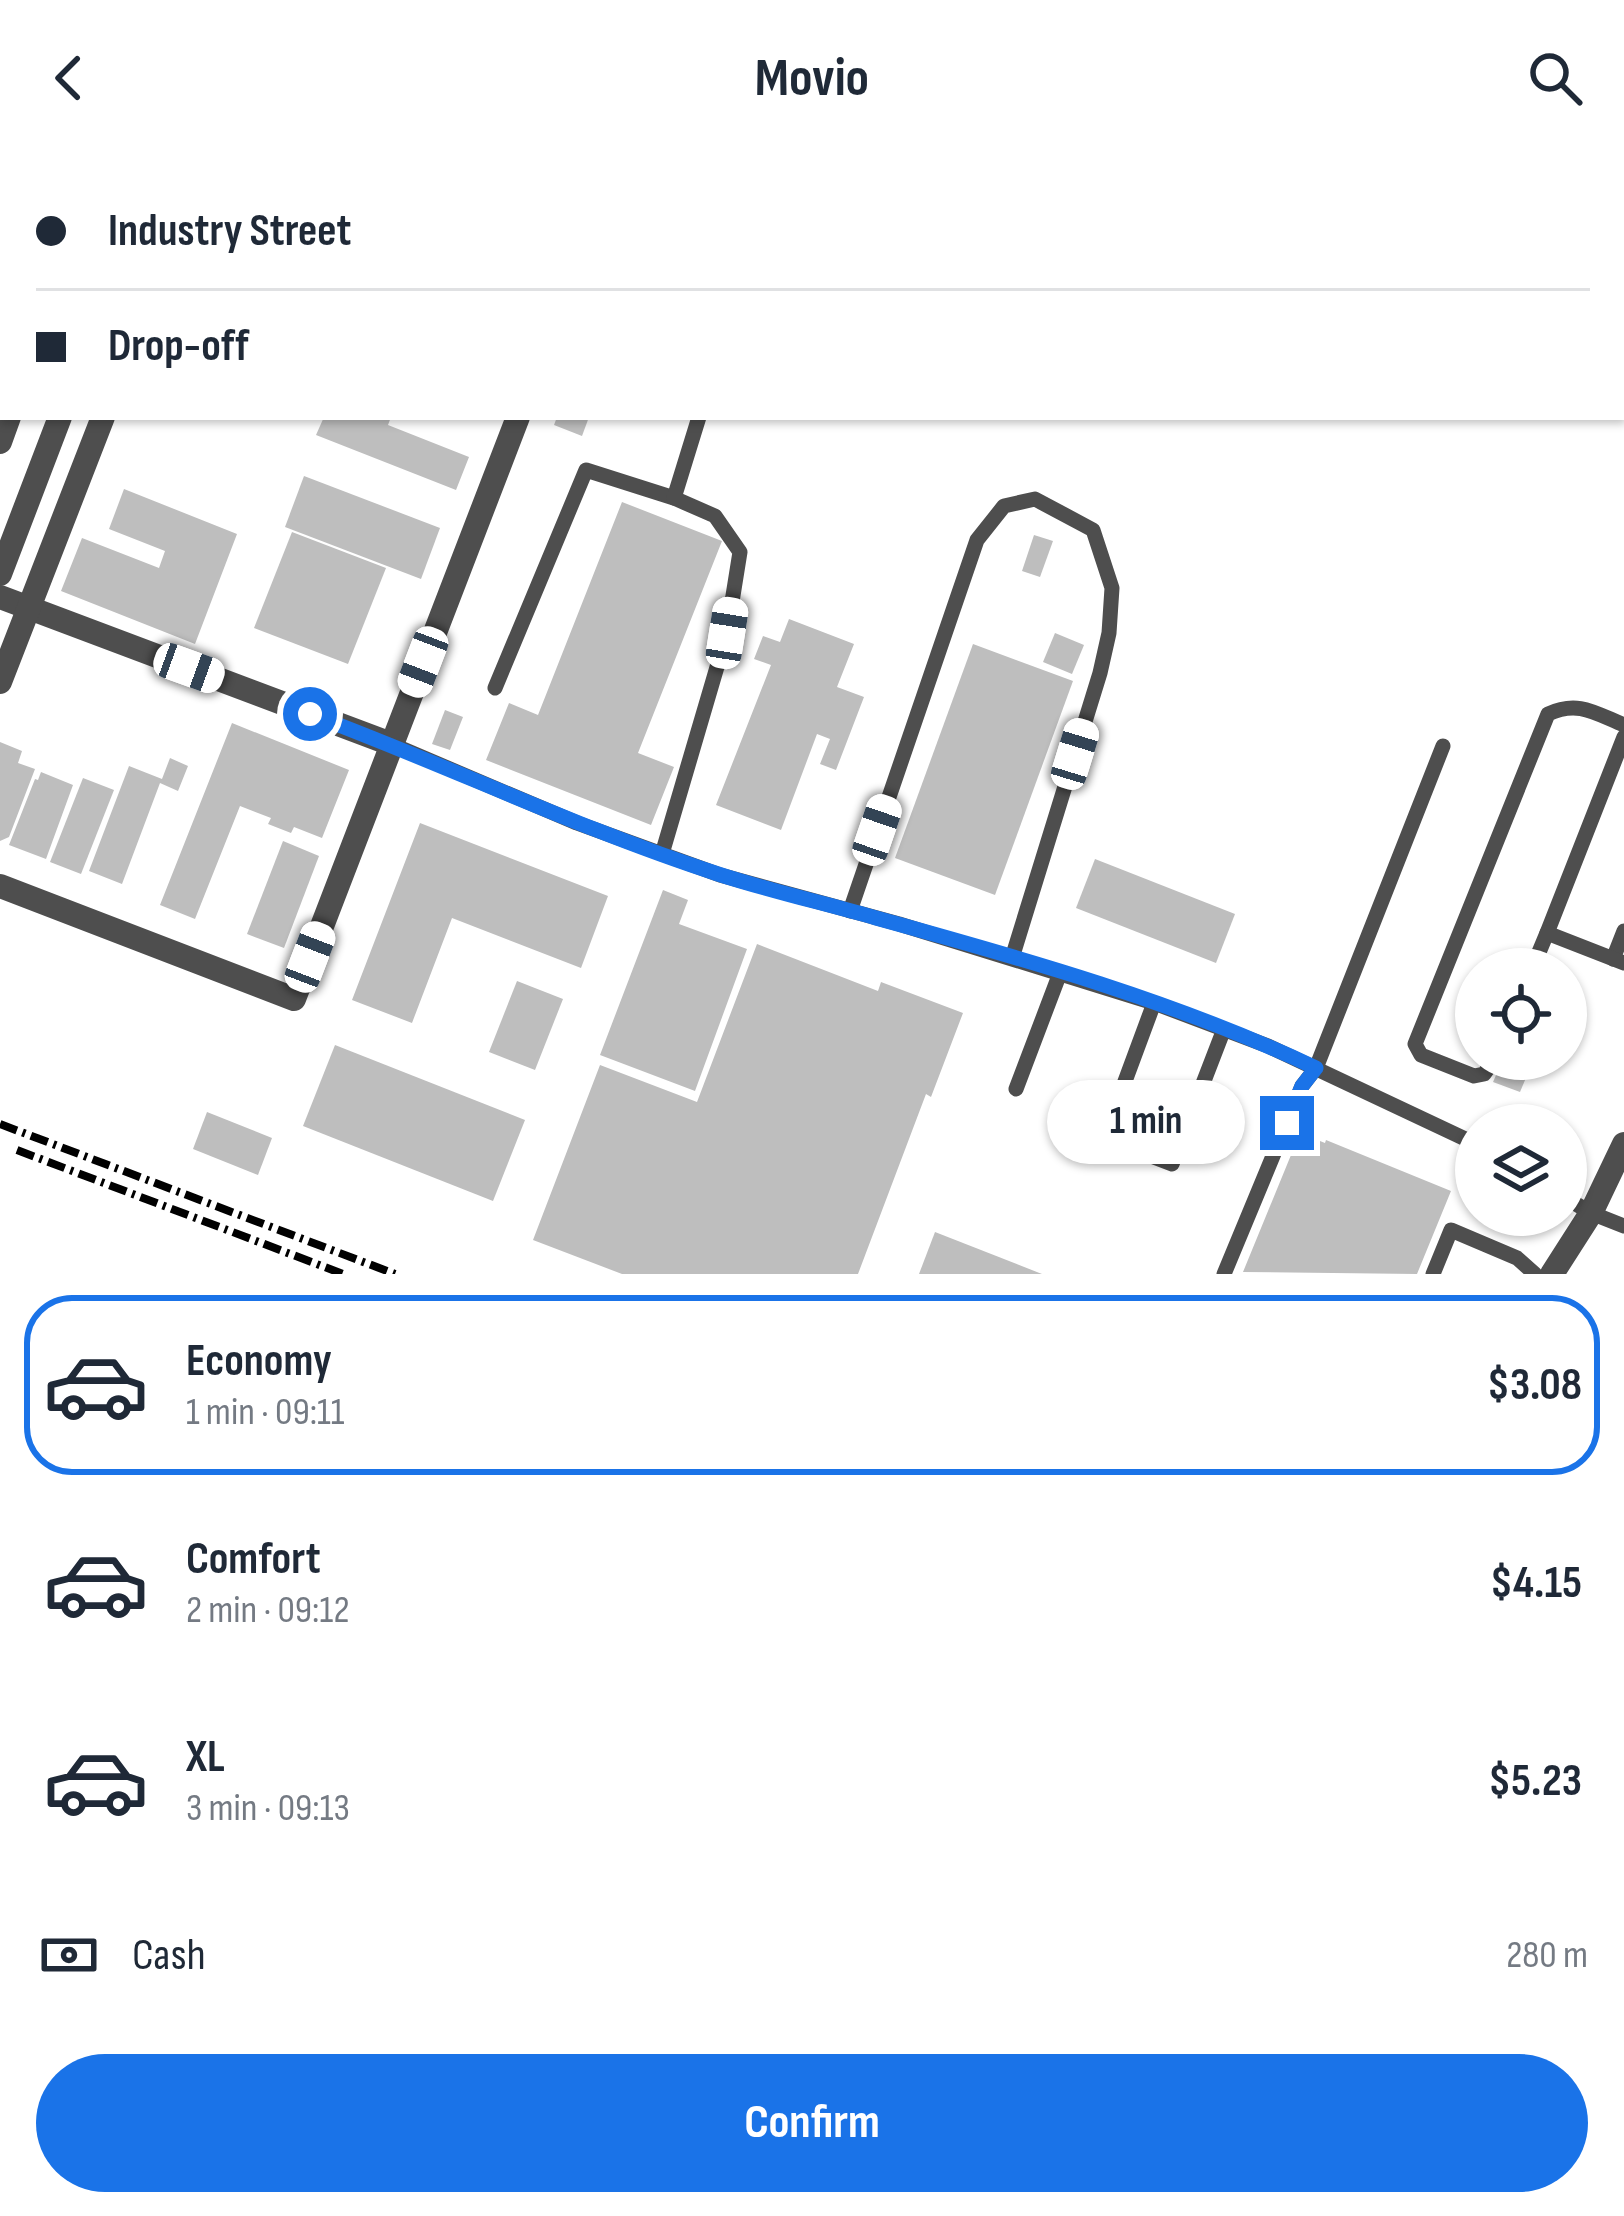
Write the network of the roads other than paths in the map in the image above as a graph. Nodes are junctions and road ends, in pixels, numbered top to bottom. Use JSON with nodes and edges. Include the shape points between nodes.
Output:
{"nodes":[{"id":1,"x":60,"y":420,"type":"edge"},
{"id":2,"x":102,"y":420,"type":"edge"},
{"id":3,"x":517,"y":420,"type":"edge"},
{"id":4,"x":699,"y":420,"type":"edge"},
{"id":5,"x":674,"y":498,"type":"junction"},
{"id":6,"x":0,"y":574,"type":"edge"},
{"id":7,"x":0,"y":597,"type":"edge"},
{"id":8,"x":28,"y":608,"type":"junction"},
{"id":9,"x":0,"y":682,"type":"edge"},
{"id":10,"x":495,"y":688,"type":"dead end"},
{"id":11,"x":1624,"y":725,"type":"edge"},
{"id":12,"x":1624,"y":737,"type":"edge"},
{"id":13,"x":391,"y":744,"type":"junction"},
{"id":14,"x":1443,"y":746,"type":"dead end"},
{"id":15,"x":662,"y":854,"type":"junction"},
{"id":16,"x":0,"y":886,"type":"edge"},
{"id":17,"x":850,"y":911,"type":"junction"},
{"id":18,"x":1624,"y":931,"type":"edge"},
{"id":19,"x":1546,"y":933,"type":"junction"},
{"id":20,"x":1540,"y":948,"type":"edge"},
{"id":21,"x":1012,"y":958,"type":"junction"},
{"id":22,"x":1619,"y":961,"type":"edge"},
{"id":23,"x":1060,"y":973,"type":"junction"},
{"id":24,"x":1154,"y":1003,"type":"junction"},
{"id":25,"x":1225,"y":1029,"type":"junction"},
{"id":26,"x":1316,"y":1068,"type":"junction"},
{"id":27,"x":1455,"y":1068,"type":"edge"},
{"id":28,"x":1016,"y":1089,"type":"dead end"},
{"id":29,"x":1455,"y":1134,"type":"edge"},
{"id":30,"x":1624,"y":1144,"type":"edge"},
{"id":31,"x":1587,"y":1211,"type":"edge"},
{"id":32,"x":1591,"y":1213,"type":"junction"},
{"id":33,"x":1624,"y":1226,"type":"edge"},
{"id":34,"x":1224,"y":1274,"type":"edge"},
{"id":35,"x":1433,"y":1274,"type":"edge"},
{"id":36,"x":1535,"y":1274,"type":"edge"},
{"id":37,"x":1552,"y":1274,"type":"edge"}],
"edges":[{"from":1,"to":6,"type":"street"},
{"from":2,"to":8,"type":"street"},
{"from":3,"to":13,"type":"street"},
{"from":4,"to":5,"type":"lane"},
{"from":5,"to":10,"type":"lane","via":[[586,470]]},
{"from":5,"to":15,"type":"lane","via":[[715,516],[740,552],[727,633]]},
{"from":7,"to":8,"type":"street"},
{"from":8,"to":9,"type":"street"},
{"from":8,"to":13,"type":"street"},
{"from":11,"to":27,"type":"lane","via":[[1580,707],[1548,714],[1415,1044],[1421,1055]]},
{"from":12,"to":19,"type":"lane"},
{"from":13,"to":15,"type":"lane"},
{"from":13,"to":16,"type":"street","via":[[294,999]]},
{"from":14,"to":26,"type":"lane"},
{"from":15,"to":17,"type":"lane"},
{"from":17,"to":21,"type":"lane"},
{"from":17,"to":21,"type":"lane","via":[[977,540],[1004,506],[1035,499],[1093,530],[1112,588],[1100,673]]},
{"from":18,"to":22,"type":"lane"},
{"from":19,"to":20,"type":"lane"},
{"from":19,"to":22,"type":"lane"},
{"from":21,"to":23,"type":"lane"},
{"from":23,"to":24,"type":"lane"},
{"from":23,"to":28,"type":"lane"},
{"from":24,"to":25,"type":"lane"},
{"from":24,"to":25,"type":"lane","via":[[1104,1138],[1155,1158],[1172,1164]]},
{"from":25,"to":26,"type":"lane"},
{"from":26,"to":29,"type":"lane"},
{"from":26,"to":34,"type":"lane"},
{"from":30,"to":32,"type":"street"},
{"from":31,"to":32,"type":"lane"},
{"from":32,"to":33,"type":"lane"},
{"from":32,"to":37,"type":"street"},
{"from":35,"to":36,"type":"lane","via":[[1451,1230]]}]}
